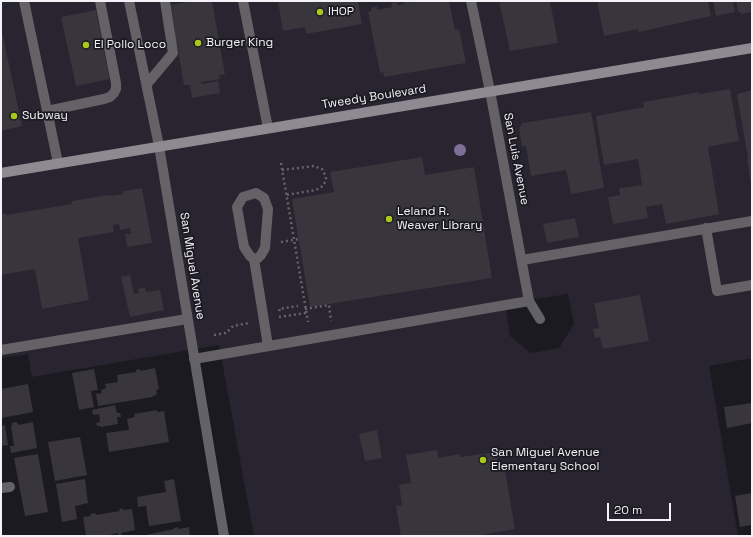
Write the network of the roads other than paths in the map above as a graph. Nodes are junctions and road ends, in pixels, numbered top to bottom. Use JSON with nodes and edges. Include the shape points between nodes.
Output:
{"nodes":[{"id":1,"x":24,"y":1,"type":"edge"},
{"id":2,"x":100,"y":1,"type":"edge"},
{"id":3,"x":129,"y":1,"type":"edge"},
{"id":4,"x":165,"y":1,"type":"edge"},
{"id":5,"x":243,"y":1,"type":"edge"},
{"id":6,"x":471,"y":1,"type":"edge"},
{"id":7,"x":752,"y":48,"type":"edge"},
{"id":8,"x":147,"y":84,"type":"junction"},
{"id":9,"x":490,"y":91,"type":"junction"},
{"id":10,"x":47,"y":111,"type":"junction"},
{"id":11,"x":268,"y":128,"type":"junction"},
{"id":12,"x":159,"y":146,"type":"junction"},
{"id":13,"x":58,"y":163,"type":"junction"},
{"id":14,"x":1,"y":173,"type":"edge"},
{"id":15,"x":752,"y":221,"type":"edge"},
{"id":16,"x":706,"y":228,"type":"junction"},
{"id":17,"x":254,"y":259,"type":"junction"},
{"id":18,"x":522,"y":260,"type":"junction"},
{"id":19,"x":752,"y":285,"type":"edge"},
{"id":20,"x":529,"y":301,"type":"junction"},
{"id":21,"x":187,"y":319,"type":"junction"},
{"id":22,"x":540,"y":319,"type":"dead end"},
{"id":23,"x":268,"y":346,"type":"junction"},
{"id":24,"x":1,"y":350,"type":"edge"},
{"id":25,"x":194,"y":359,"type":"junction"},
{"id":26,"x":224,"y":536,"type":"edge"}],
"edges":[{"from":1,"to":10,"type":"street"},
{"from":2,"to":10,"type":"street","via":[[116,89],[110,97],[104,99]]},
{"from":3,"to":8,"type":"street","name":"San Miguel Avenue"},
{"from":4,"to":8,"type":"street","via":[[173,53]]},
{"from":5,"to":11,"type":"street"},
{"from":6,"to":9,"type":"street","name":"San Luis Avenue"},
{"from":7,"to":9,"type":"main road","name":"Tweedy Boulevard"},
{"from":8,"to":12,"type":"street","name":"San Miguel Avenue"},
{"from":9,"to":11,"type":"main road","name":"Tweedy Boulevard"},
{"from":9,"to":18,"type":"street","name":"San Luis Avenue"},
{"from":10,"to":13,"type":"street"},
{"from":11,"to":12,"type":"main road","name":"Tweedy Boulevard"},
{"from":12,"to":13,"type":"main road","name":"Tweedy Boulevard"},
{"from":12,"to":21,"type":"street","name":"San Miguel Avenue"},
{"from":13,"to":14,"type":"main road","name":"Tweedy Boulevard"},
{"from":15,"to":16,"type":"street"},
{"from":16,"to":18,"type":"street"},
{"from":16,"to":19,"type":"street","via":[[717,291]]},
{"from":17,"to":17,"type":"street","via":[[258,258],[265,248],[268,209],[264,198],[256,193],[243,197],[238,203],[244,247]]},
{"from":17,"to":23,"type":"street"},
{"from":18,"to":20,"type":"street","name":"San Luis Avenue"},
{"from":20,"to":22,"type":"street","name":"San Luis Avenue"},
{"from":20,"to":23,"type":"street"},
{"from":21,"to":24,"type":"street"},
{"from":21,"to":25,"type":"street","name":"San Miguel Avenue"},
{"from":23,"to":25,"type":"street"},
{"from":25,"to":26,"type":"street","name":"San Miguel Avenue"}]}
